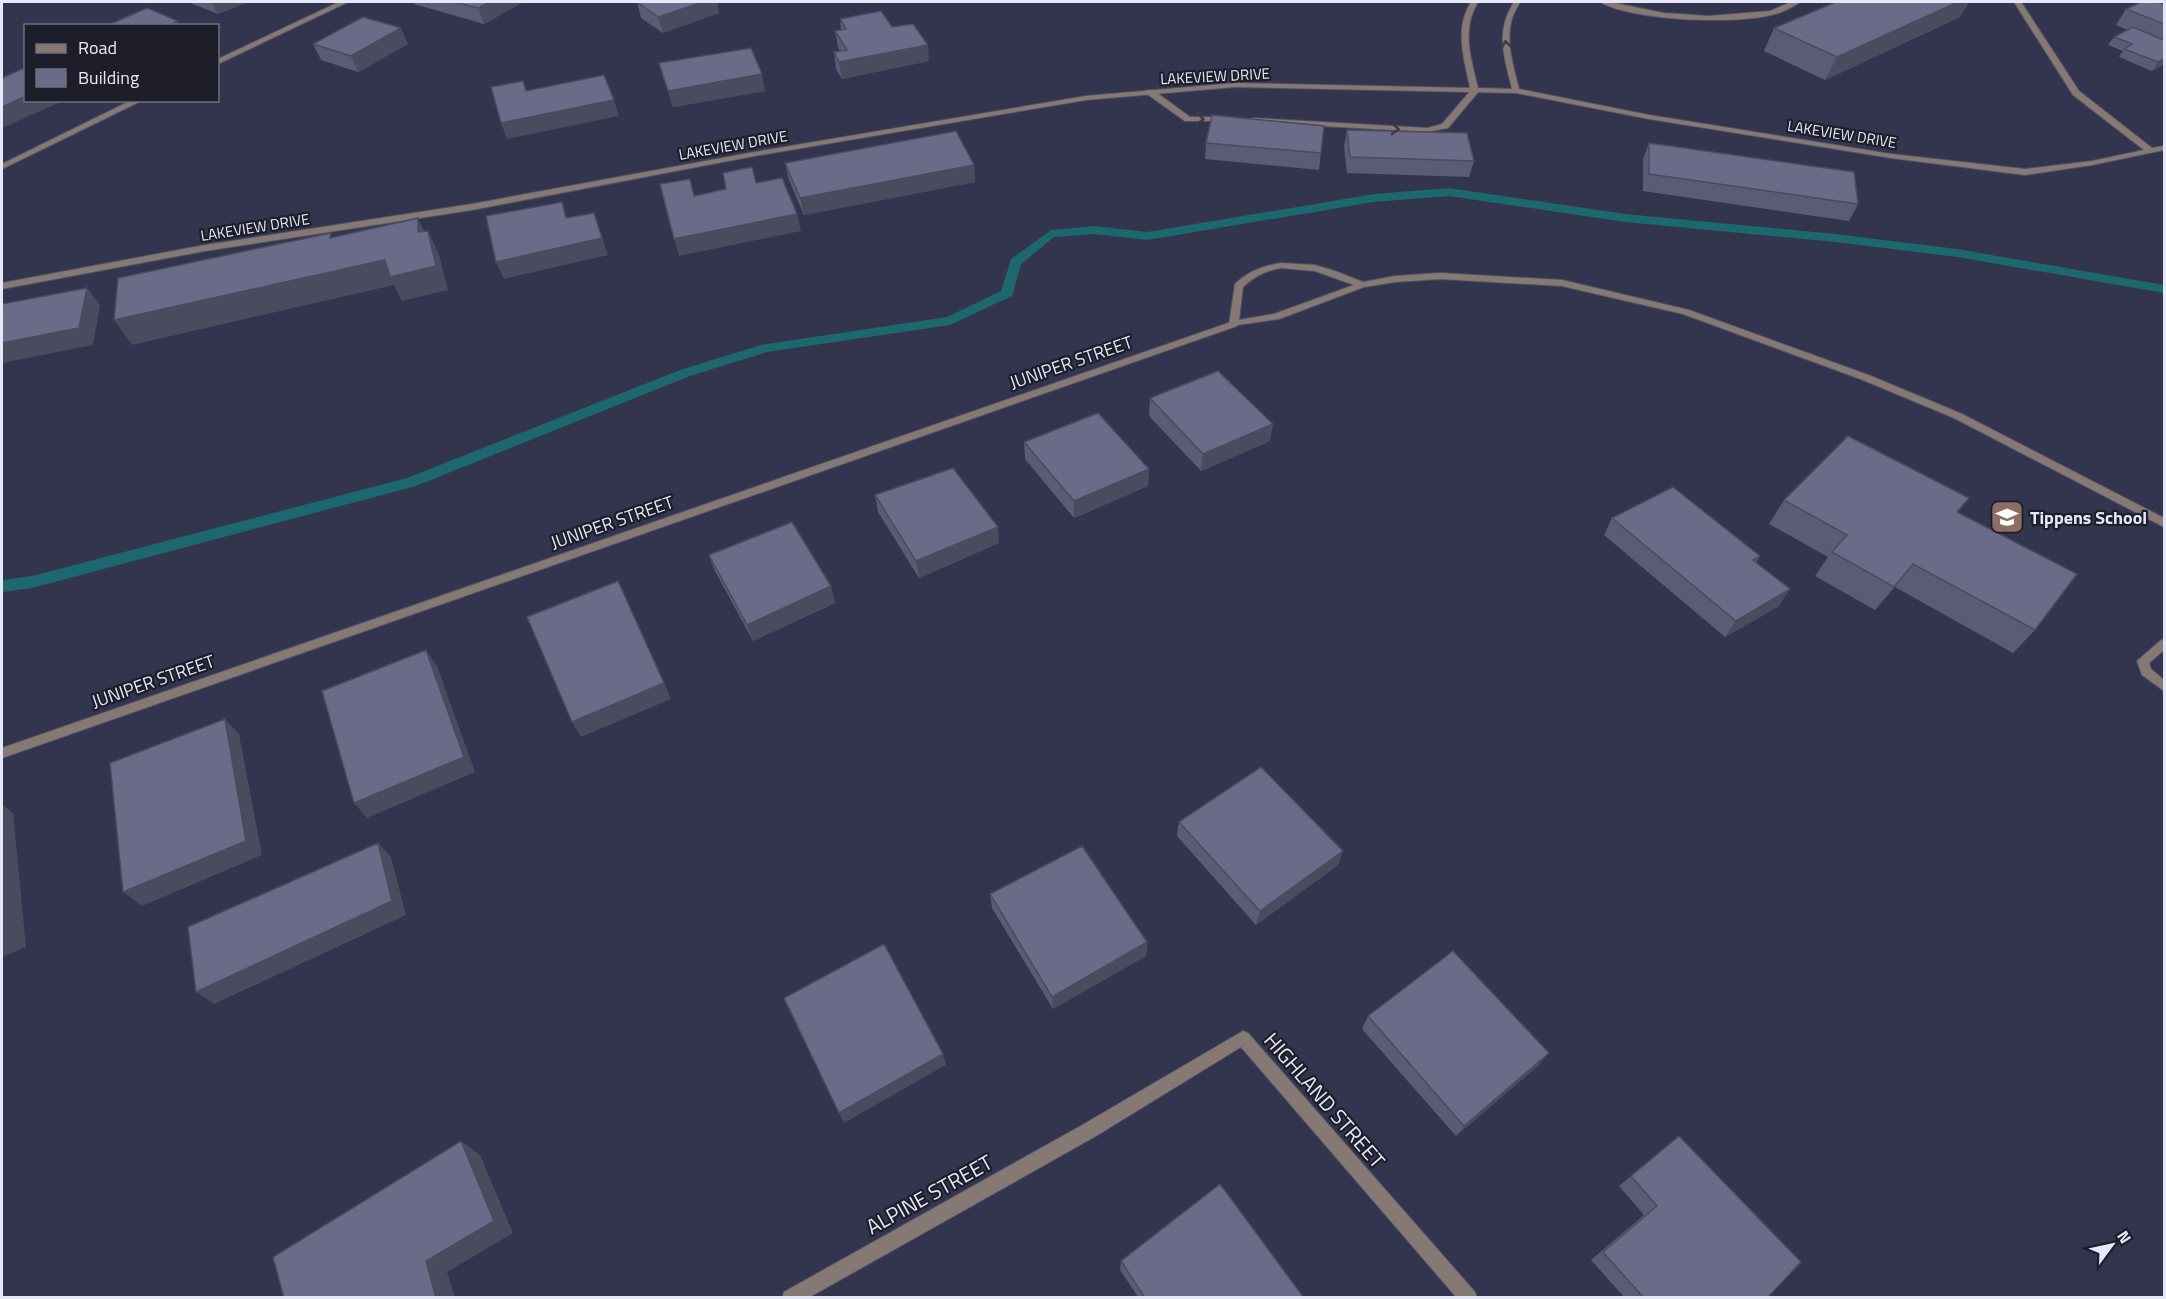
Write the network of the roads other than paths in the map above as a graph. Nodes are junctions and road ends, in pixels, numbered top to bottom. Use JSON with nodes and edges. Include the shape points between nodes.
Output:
{"nodes":[{"id":1,"x":344,"y":2,"type":"edge"},
{"id":2,"x":1474,"y":2,"type":"edge"},
{"id":3,"x":1517,"y":2,"type":"edge"},
{"id":4,"x":1604,"y":2,"type":"edge"},
{"id":5,"x":1796,"y":2,"type":"edge"},
{"id":6,"x":2018,"y":2,"type":"edge"},
{"id":7,"x":219,"y":62,"type":"edge"},
{"id":8,"x":1475,"y":91,"type":"junction"},
{"id":9,"x":1516,"y":91,"type":"junction"},
{"id":10,"x":1150,"y":92,"type":"junction"},
{"id":11,"x":135,"y":102,"type":"edge"},
{"id":12,"x":1235,"y":119,"type":"edge"},
{"id":13,"x":1246,"y":119,"type":"edge"},
{"id":14,"x":2164,"y":148,"type":"edge"},
{"id":15,"x":2151,"y":151,"type":"junction"},
{"id":16,"x":2,"y":166,"type":"edge"},
{"id":17,"x":1362,"y":285,"type":"junction"},
{"id":18,"x":2,"y":286,"type":"edge"},
{"id":19,"x":1234,"y":324,"type":"junction"},
{"id":20,"x":2164,"y":523,"type":"edge"},
{"id":21,"x":2164,"y":644,"type":"edge"},
{"id":22,"x":2164,"y":686,"type":"edge"},
{"id":23,"x":2,"y":753,"type":"edge"},
{"id":24,"x":1090,"y":1130,"type":"joint"},
{"id":25,"x":790,"y":1298,"type":"edge"},
{"id":26,"x":1469,"y":1298,"type":"edge"}],
"edges":[{"from":1,"to":7,"type":"street"},
{"from":2,"to":8,"type":"street","via":[[1463,36]]},
{"from":9,"to":3,"type":"street","one_way":true,"via":[[1504,39],[1508,14]]},
{"from":4,"to":5,"type":"street","via":[[1627,10],[1715,18],[1773,13]]},
{"from":6,"to":15,"type":"street","via":[[2076,93]]},
{"from":8,"to":9,"type":"street","name":"LAKEVIEW DRIVE"},
{"from":8,"to":10,"type":"street","name":"LAKEVIEW DRIVE","via":[[1235,86]]},
{"from":13,"to":8,"type":"street","one_way":true,"via":[[1426,130],[1445,126]]},
{"from":9,"to":15,"type":"street","name":"LAKEVIEW DRIVE","via":[[1880,154],[2025,172]]},
{"from":10,"to":12,"type":"street","one_way":true,"via":[[1188,119]]},
{"from":10,"to":18,"type":"street","name":"LAKEVIEW DRIVE","via":[[1051,104],[749,155],[472,207],[205,248]]},
{"from":11,"to":16,"type":"street"},
{"from":14,"to":15,"type":"street","name":"LAKEVIEW DRIVE"},
{"from":17,"to":19,"type":"street","name":"JUNIPER STREET","via":[[1276,317]]},
{"from":17,"to":19,"type":"street","via":[[1327,270],[1276,266],[1262,269],[1238,286]]},
{"from":17,"to":20,"type":"street","name":"JUNIPER STREET","via":[[1440,276],[1562,283],[1686,312],[1958,416]]},
{"from":19,"to":23,"type":"street","name":"JUNIPER STREET"},
{"from":21,"to":22,"type":"street","via":[[2143,661],[2146,672]]},
{"from":24,"to":25,"type":"street","name":"ALPINE STREET"},
{"from":24,"to":26,"type":"street","name":"HIGHLAND STREET","via":[[1243,1038]]}]}
